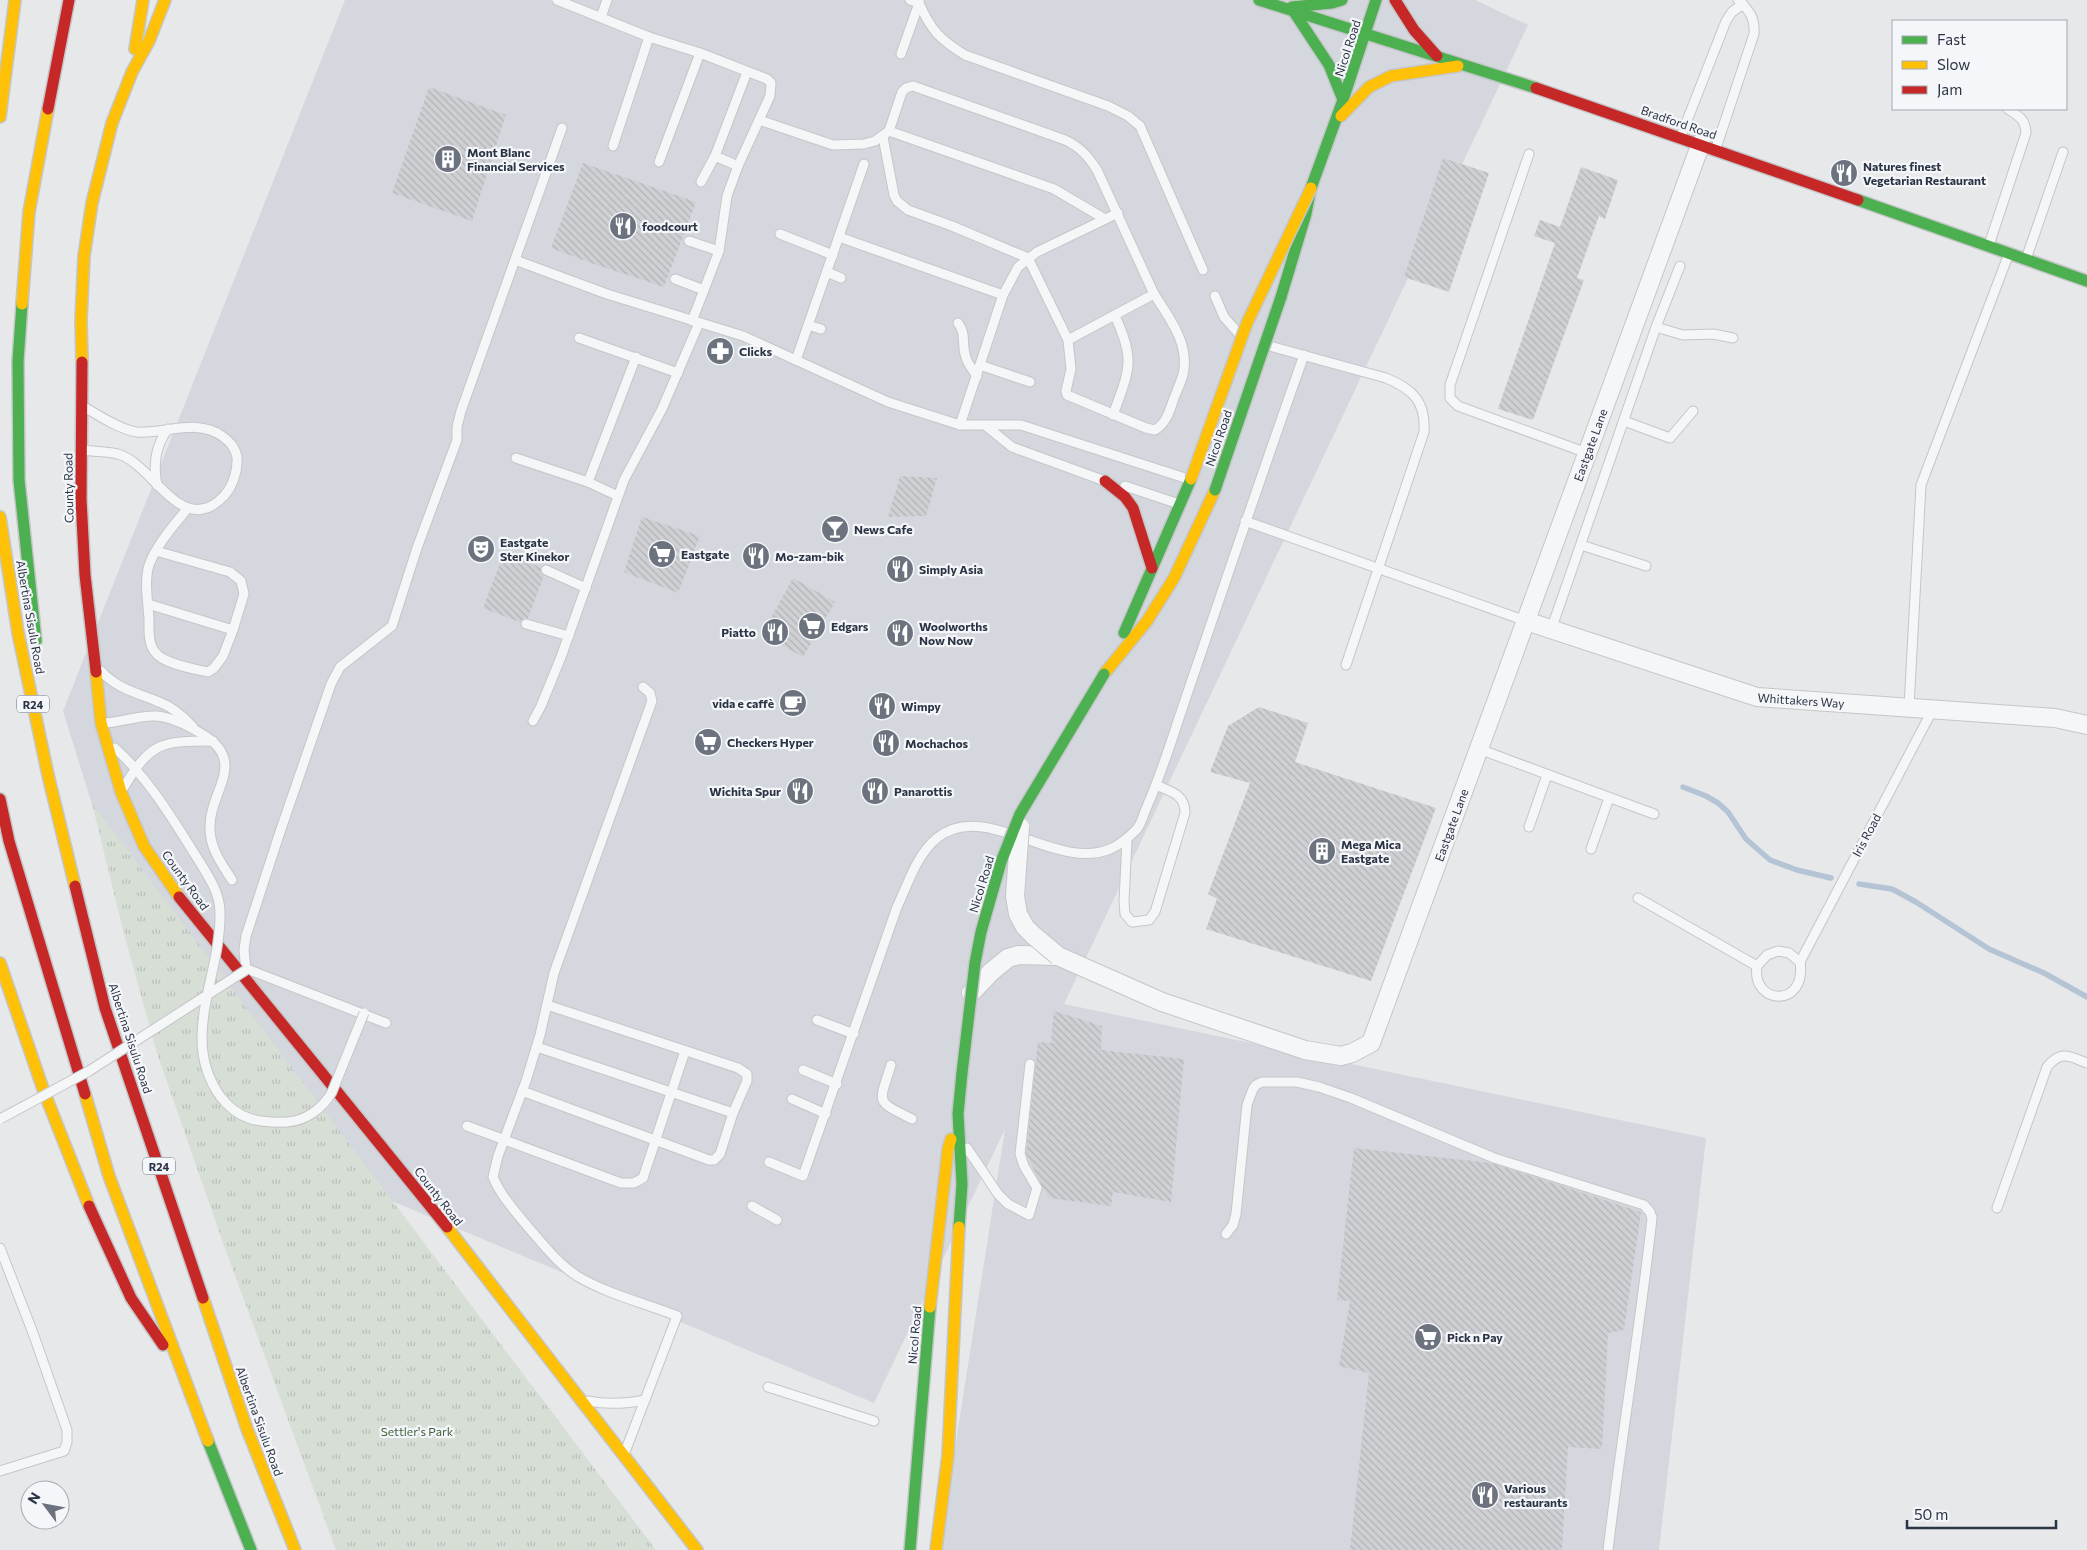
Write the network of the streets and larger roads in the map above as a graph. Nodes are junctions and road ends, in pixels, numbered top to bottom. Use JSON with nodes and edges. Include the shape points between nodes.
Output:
{"nodes":[{"id":1,"x":16,"y":0,"type":"edge"},
{"id":2,"x":69,"y":0,"type":"edge"},
{"id":3,"x":143,"y":0,"type":"edge"},
{"id":4,"x":165,"y":0,"type":"edge"},
{"id":5,"x":1258,"y":0,"type":"edge"},
{"id":6,"x":1342,"y":0,"type":"edge"},
{"id":7,"x":1376,"y":0,"type":"edge"},
{"id":8,"x":1395,"y":0,"type":"edge"},
{"id":9,"x":1280,"y":8,"type":"junction"},
{"id":10,"x":1294,"y":12,"type":"junction"},
{"id":11,"x":1366,"y":34,"type":"junction"},
{"id":12,"x":1439,"y":57,"type":"junction"},
{"id":13,"x":1466,"y":66,"type":"junction"},
{"id":14,"x":132,"y":72,"type":"junction"},
{"id":15,"x":1343,"y":100,"type":"junction"},
{"id":16,"x":0,"y":118,"type":"edge"},
{"id":17,"x":1335,"y":123,"type":"junction"},
{"id":18,"x":1708,"y":146,"type":"junction"},
{"id":19,"x":1311,"y":188,"type":"junction"},
{"id":20,"x":2087,"y":281,"type":"edge"},
{"id":21,"x":1105,"y":481,"type":"road end"},
{"id":22,"x":1203,"y":485,"type":"junction"},
{"id":23,"x":1192,"y":509,"type":"junction"},
{"id":24,"x":0,"y":517,"type":"edge"},
{"id":25,"x":1152,"y":568,"type":"junction"},
{"id":26,"x":1526,"y":622,"type":"junction"},
{"id":27,"x":37,"y":656,"type":"dead end"},
{"id":28,"x":1104,"y":674,"type":"junction"},
{"id":29,"x":39,"y":676,"type":"dead end"},
{"id":30,"x":2087,"y":725,"type":"edge"},
{"id":31,"x":48,"y":775,"type":"junction"},
{"id":32,"x":0,"y":799,"type":"edge"},
{"id":33,"x":1020,"y":814,"type":"junction"},
{"id":34,"x":1058,"y":956,"type":"junction"},
{"id":35,"x":0,"y":963,"type":"edge"},
{"id":36,"x":971,"y":993,"type":"junction"},
{"id":37,"x":960,"y":1131,"type":"junction"},
{"id":38,"x":176,"y":1359,"type":"junction"},
{"id":39,"x":251,"y":1550,"type":"edge"},
{"id":40,"x":295,"y":1550,"type":"edge"},
{"id":41,"x":697,"y":1550,"type":"edge"},
{"id":42,"x":910,"y":1550,"type":"edge"},
{"id":43,"x":936,"y":1550,"type":"edge"}],
"edges":[{"from":1,"to":16,"type":"main road"},
{"from":2,"to":27,"type":"main road","via":[[29,212],[18,361],[19,480]]},
{"from":3,"to":14,"type":"main road","name":"County Road"},
{"from":4,"to":14,"type":"main road","name":"County Road","via":[[149,41]]},
{"from":5,"to":9,"type":"main road","name":"Bradford Road"},
{"from":6,"to":9,"type":"main road"},
{"from":7,"to":11,"type":"main road","name":"Nicol Road"},
{"from":8,"to":12,"type":"main road","via":[[1418,37]]},
{"from":9,"to":10,"type":"main road","name":"Bradford Road"},
{"from":10,"to":11,"type":"main road","name":"Bradford Road"},
{"from":10,"to":15,"type":"main road","via":[[1329,65]]},
{"from":11,"to":12,"type":"main road","name":"Bradford Road"},
{"from":11,"to":15,"type":"main road","name":"Nicol Road"},
{"from":12,"to":13,"type":"main road","name":"Bradford Road"},
{"from":13,"to":17,"type":"main road","via":[[1391,76],[1369,87]]},
{"from":13,"to":18,"type":"main road","name":"Bradford Road"},
{"from":14,"to":41,"type":"main road","name":"County Road","via":[[112,123],[92,203],[84,256],[81,320],[81,499],[85,575],[101,723],[121,792],[144,846],[182,900],[421,1194]]},
{"from":15,"to":17,"type":"main road","name":"Nicol Road"},
{"from":17,"to":19,"type":"main road","name":"Nicol Road"},
{"from":18,"to":20,"type":"main road","name":"Bradford Road"},
{"from":18,"to":26,"type":"street","name":"Eastgate Lane","via":[[1587,453]]},
{"from":19,"to":22,"type":"main road","name":"Nicol Road","bridge":true,"via":[[1280,297]]},
{"from":19,"to":22,"type":"main road","name":"Nicol Road","bridge":true,"via":[[1246,323]]},
{"from":21,"to":25,"type":"main road","via":[[1133,508]]},
{"from":22,"to":23,"type":"main road","name":"Nicol Road"},
{"from":22,"to":23,"type":"main road","name":"Nicol Road"},
{"from":23,"to":25,"type":"main road","name":"Nicol Road"},
{"from":23,"to":28,"type":"main road","name":"Nicol Road","via":[[1174,578],[1147,621]]},
{"from":24,"to":31,"type":"main road","name":"Albertina Sisulu Road","number":"R24","via":[[18,633]]},
{"from":25,"to":28,"type":"main road","name":"Nicol Road"},
{"from":26,"to":30,"type":"street","name":"Whittakers Way","via":[[1757,697],[2055,718]]},
{"from":26,"to":34,"type":"street","name":"Eastgate Lane","via":[[1371,1043],[1341,1056],[1314,1052],[1162,1002]]},
{"from":28,"to":33,"type":"main road","name":"Nicol Road","bridge":true},
{"from":29,"to":31,"type":"main road"},
{"from":31,"to":40,"type":"main road","name":"Albertina Sisulu Road","number":"R24","via":[[105,1008],[247,1429]]},
{"from":32,"to":38,"type":"main road","via":[[9,841],[109,1176]]},
{"from":33,"to":34,"type":"street","name":"Eastgate Lane","bridge":true,"via":[[1015,896],[1018,914],[1033,935]]},
{"from":33,"to":36,"type":"main road","name":"Nicol Road","bridge":true,"via":[[990,899]]},
{"from":34,"to":36,"type":"street","bridge":true,"via":[[1018,955],[1008,958]]},
{"from":35,"to":38,"type":"main road","via":[[78,1181],[120,1279],[135,1309]]},
{"from":36,"to":37,"type":"main road","name":"Nicol Road","bridge":true,"via":[[958,1105]]},
{"from":37,"to":42,"type":"main road","name":"Nicol Road","via":[[948,1149],[934,1264]]},
{"from":37,"to":43,"type":"main road","name":"Nicol Road","via":[[962,1184],[952,1395]]},
{"from":38,"to":39,"type":"main road"}]}
